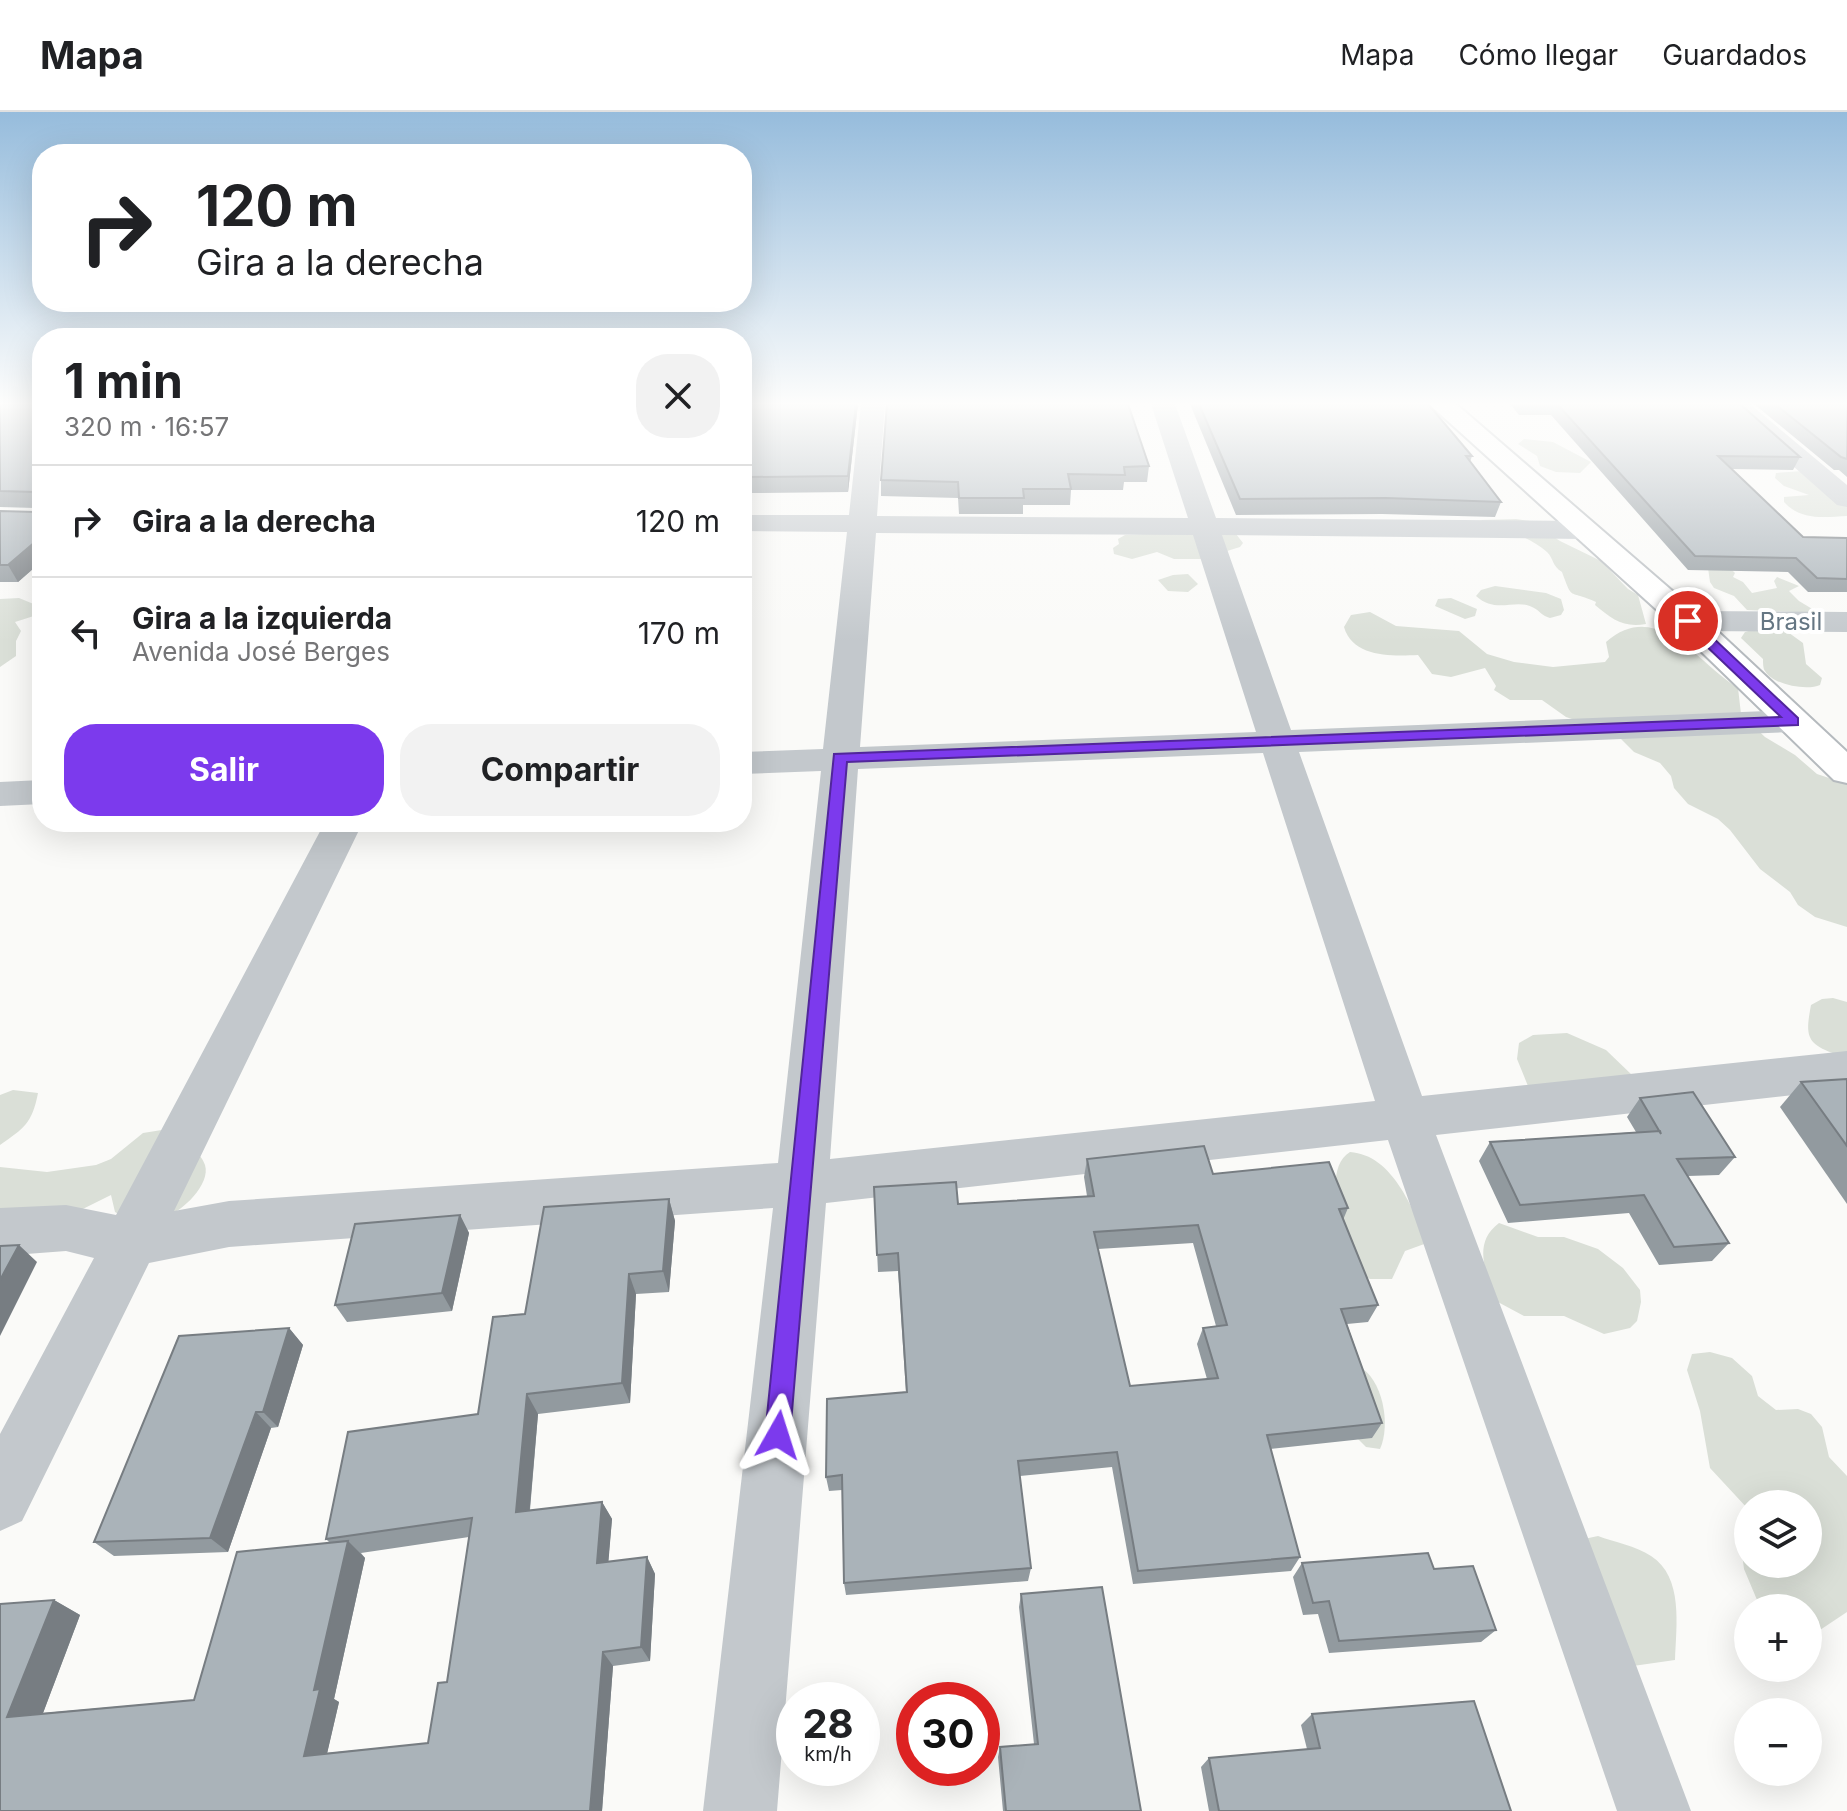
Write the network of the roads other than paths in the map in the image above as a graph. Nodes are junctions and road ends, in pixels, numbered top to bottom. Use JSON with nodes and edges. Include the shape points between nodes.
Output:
{"nodes":[{"id":1,"x":864,"y":483,"type":"edge"},
{"id":2,"x":1191,"y":483,"type":"edge"},
{"id":3,"x":1530,"y":483,"type":"edge"},
{"id":4,"x":1828,"y":483,"type":"edge"},
{"id":5,"x":1847,"y":499,"type":"edge"},
{"id":6,"x":752,"y":523,"type":"edge"},
{"id":7,"x":859,"y":524,"type":"junction"},
{"id":8,"x":1207,"y":527,"type":"junction"},
{"id":9,"x":1583,"y":530,"type":"junction"},
{"id":10,"x":1688,"y":621,"type":"junction"},
{"id":11,"x":1847,"y":622,"type":"edge"},
{"id":12,"x":1793,"y":721,"type":"junction"},
{"id":13,"x":1278,"y":741,"type":"junction"},
{"id":14,"x":840,"y":758,"type":"junction"},
{"id":15,"x":752,"y":762,"type":"edge"},
{"id":16,"x":1847,"y":772,"type":"edge"},
{"id":17,"x":32,"y":792,"type":"edge"},
{"id":18,"x":0,"y":794,"type":"edge"},
{"id":19,"x":339,"y":832,"type":"edge"},
{"id":20,"x":1847,"y":1070,"type":"edge"},
{"id":21,"x":1405,"y":1118,"type":"junction"},
{"id":22,"x":802,"y":1184,"type":"junction"},
{"id":23,"x":0,"y":1232,"type":"edge"},
{"id":24,"x":132,"y":1242,"type":"junction"},
{"id":25,"x":0,"y":1499,"type":"edge"},
{"id":26,"x":740,"y":1811,"type":"edge"},
{"id":27,"x":1654,"y":1811,"type":"edge"}],
"edges":[{"from":1,"to":7,"type":"street"},
{"from":2,"to":8,"type":"street"},
{"from":3,"to":9,"type":"main road"},
{"from":4,"to":5,"type":"street"},
{"from":6,"to":7,"type":"street"},
{"from":7,"to":8,"type":"street"},
{"from":7,"to":14,"type":"street"},
{"from":8,"to":9,"type":"street"},
{"from":8,"to":13,"type":"street"},
{"from":9,"to":10,"type":"main road"},
{"from":10,"to":11,"type":"street","name":"Brasil"},
{"from":10,"to":12,"type":"main road"},
{"from":12,"to":13,"type":"street"},
{"from":12,"to":16,"type":"main road"},
{"from":13,"to":14,"type":"street"},
{"from":13,"to":21,"type":"street"},
{"from":14,"to":15,"type":"street"},
{"from":14,"to":22,"type":"street"},
{"from":17,"to":18,"type":"street"},
{"from":19,"to":24,"type":"street"},
{"from":20,"to":21,"type":"street"},
{"from":21,"to":22,"type":"street"},
{"from":21,"to":27,"type":"street"},
{"from":22,"to":24,"type":"street","via":[[229,1224]]},
{"from":22,"to":26,"type":"street"},
{"from":23,"to":24,"type":"street","via":[[66,1228]]},
{"from":24,"to":25,"type":"street"}]}
